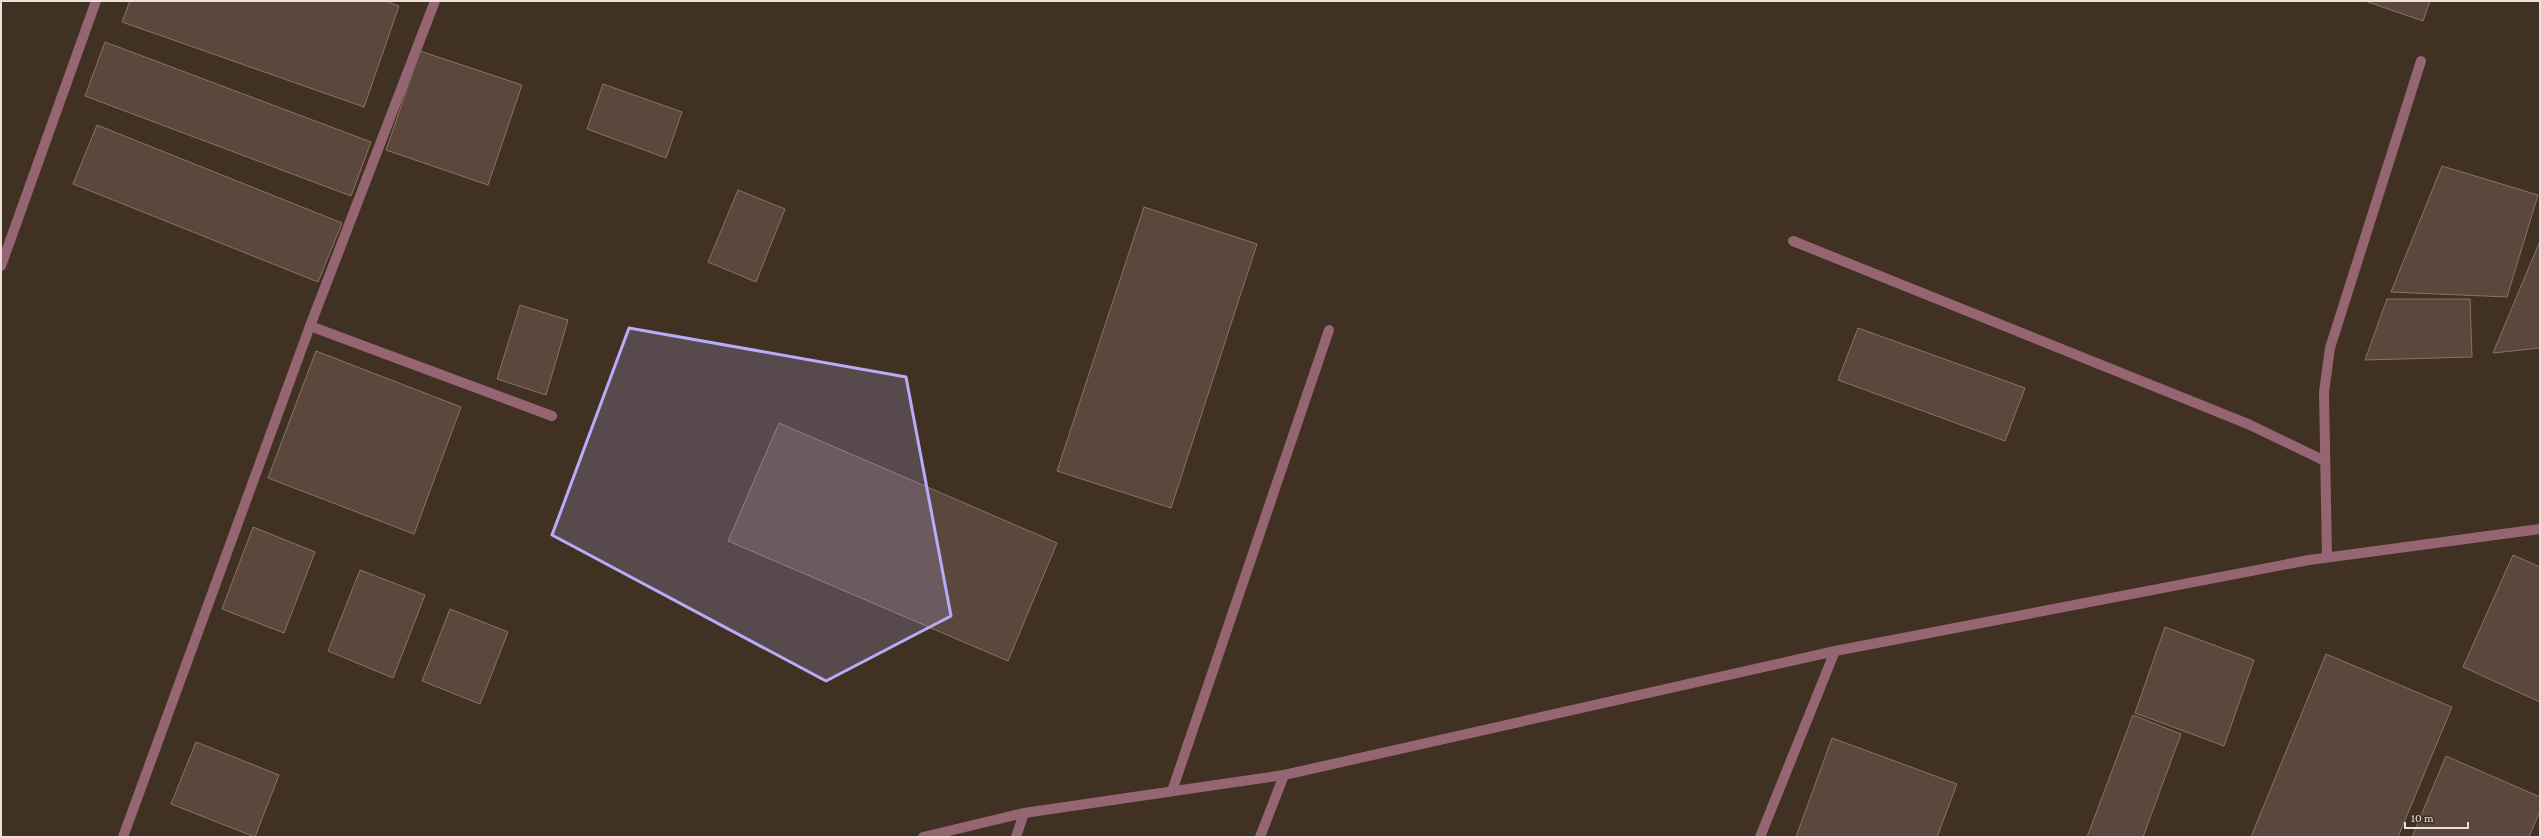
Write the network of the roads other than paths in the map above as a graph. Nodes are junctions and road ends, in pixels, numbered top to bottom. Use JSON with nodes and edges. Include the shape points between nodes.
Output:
{"nodes":[{"id":1,"x":96,"y":1,"type":"edge"},
{"id":2,"x":435,"y":1,"type":"edge"},
{"id":3,"x":2421,"y":61,"type":"dead end"},
{"id":4,"x":1793,"y":241,"type":"dead end"},
{"id":5,"x":1,"y":266,"type":"edge"},
{"id":6,"x":310,"y":326,"type":"junction"},
{"id":7,"x":1329,"y":330,"type":"dead end"},
{"id":8,"x":552,"y":416,"type":"dead end"},
{"id":9,"x":2325,"y":461,"type":"junction"},
{"id":10,"x":2540,"y":529,"type":"edge"},
{"id":11,"x":2327,"y":557,"type":"junction"},
{"id":12,"x":1835,"y":651,"type":"junction"},
{"id":13,"x":1284,"y":775,"type":"junction"},
{"id":14,"x":1172,"y":791,"type":"junction"},
{"id":15,"x":1024,"y":813,"type":"junction"},
{"id":16,"x":123,"y":837,"type":"edge"},
{"id":17,"x":923,"y":837,"type":"edge"},
{"id":18,"x":1016,"y":837,"type":"edge"},
{"id":19,"x":1260,"y":837,"type":"edge"},
{"id":20,"x":1760,"y":837,"type":"edge"}],
"edges":[{"from":1,"to":5,"type":"street"},
{"from":2,"to":6,"type":"street"},
{"from":3,"to":9,"type":"street","via":[[2330,348],[2324,392]]},
{"from":4,"to":9,"type":"street","via":[[2248,424]]},
{"from":6,"to":8,"type":"street"},
{"from":6,"to":16,"type":"street"},
{"from":7,"to":14,"type":"street"},
{"from":9,"to":11,"type":"street"},
{"from":10,"to":11,"type":"street"},
{"from":11,"to":12,"type":"street"},
{"from":12,"to":13,"type":"street"},
{"from":12,"to":20,"type":"street"},
{"from":13,"to":14,"type":"street"},
{"from":13,"to":19,"type":"street"},
{"from":14,"to":15,"type":"street"},
{"from":15,"to":17,"type":"street"},
{"from":15,"to":18,"type":"street"}]}
